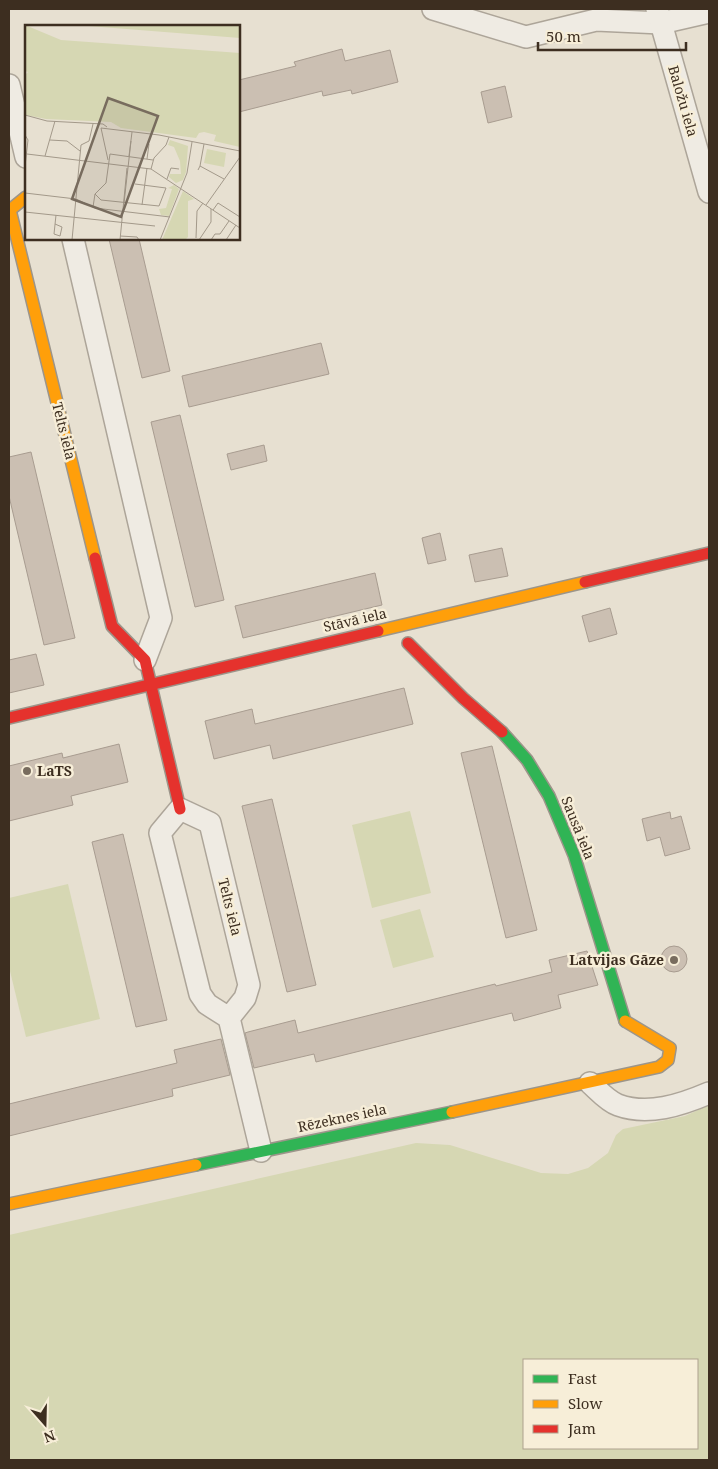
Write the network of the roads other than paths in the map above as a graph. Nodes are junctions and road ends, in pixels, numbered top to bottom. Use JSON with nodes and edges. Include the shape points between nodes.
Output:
{"nodes":[{"id":1,"x":433,"y":9,"type":"edge"},
{"id":2,"x":576,"y":9,"type":"edge"},
{"id":3,"x":709,"y":12,"type":"edge"},
{"id":4,"x":658,"y":16,"type":"edge"},
{"id":5,"x":558,"y":30,"type":"junction"},
{"id":6,"x":9,"y":85,"type":"edge"},
{"id":7,"x":25,"y":153,"type":"edge"},
{"id":8,"x":709,"y":192,"type":"edge"},
{"id":9,"x":25,"y":197,"type":"edge"},
{"id":10,"x":73,"y":240,"type":"edge"},
{"id":11,"x":709,"y":552,"type":"edge"},
{"id":12,"x":408,"y":642,"type":"dead end"},
{"id":13,"x":145,"y":660,"type":"junction"},
{"id":14,"x":150,"y":684,"type":"junction"},
{"id":15,"x":9,"y":718,"type":"edge"},
{"id":16,"x":180,"y":809,"type":"junction"},
{"id":17,"x":229,"y":1018,"type":"junction"},
{"id":18,"x":670,"y":1048,"type":"joint"},
{"id":19,"x":590,"y":1083,"type":"junction"},
{"id":20,"x":709,"y":1093,"type":"edge"},
{"id":21,"x":261,"y":1150,"type":"junction"},
{"id":22,"x":9,"y":1204,"type":"edge"}],
"edges":[{"from":1,"to":5,"type":"street","via":[[526,37]]},
{"from":2,"to":5,"type":"street"},
{"from":3,"to":4,"type":"street"},
{"from":4,"to":5,"type":"street","via":[[596,20]]},
{"from":4,"to":8,"type":"street","name":"Baložu iela"},
{"from":6,"to":7,"type":"street"},
{"from":9,"to":13,"type":"street","name":"Telts iela","via":[[10,210],[112,626]]},
{"from":10,"to":13,"type":"street","via":[[161,618]]},
{"from":11,"to":14,"type":"street","name":"Stāvā iela"},
{"from":12,"to":18,"type":"street","name":"Sausā iela","via":[[527,760],[549,796],[574,855],[626,1023]]},
{"from":13,"to":14,"type":"street"},
{"from":14,"to":15,"type":"street","name":"Stāvā iela"},
{"from":14,"to":16,"type":"street"},
{"from":16,"to":17,"type":"street","via":[[160,833],[200,994],[207,1004]]},
{"from":16,"to":17,"type":"street","name":"Telts iela","via":[[210,823],[249,985],[245,998]]},
{"from":17,"to":21,"type":"street"},
{"from":18,"to":19,"type":"street","name":"Rēzeknes iela","via":[[668,1060],[659,1067]]},
{"from":19,"to":20,"type":"street","via":[[617,1104],[638,1109],[689,1102]]},
{"from":19,"to":21,"type":"street","name":"Rēzeknes iela"},
{"from":21,"to":22,"type":"street","name":"Rēzeknes iela"}]}
